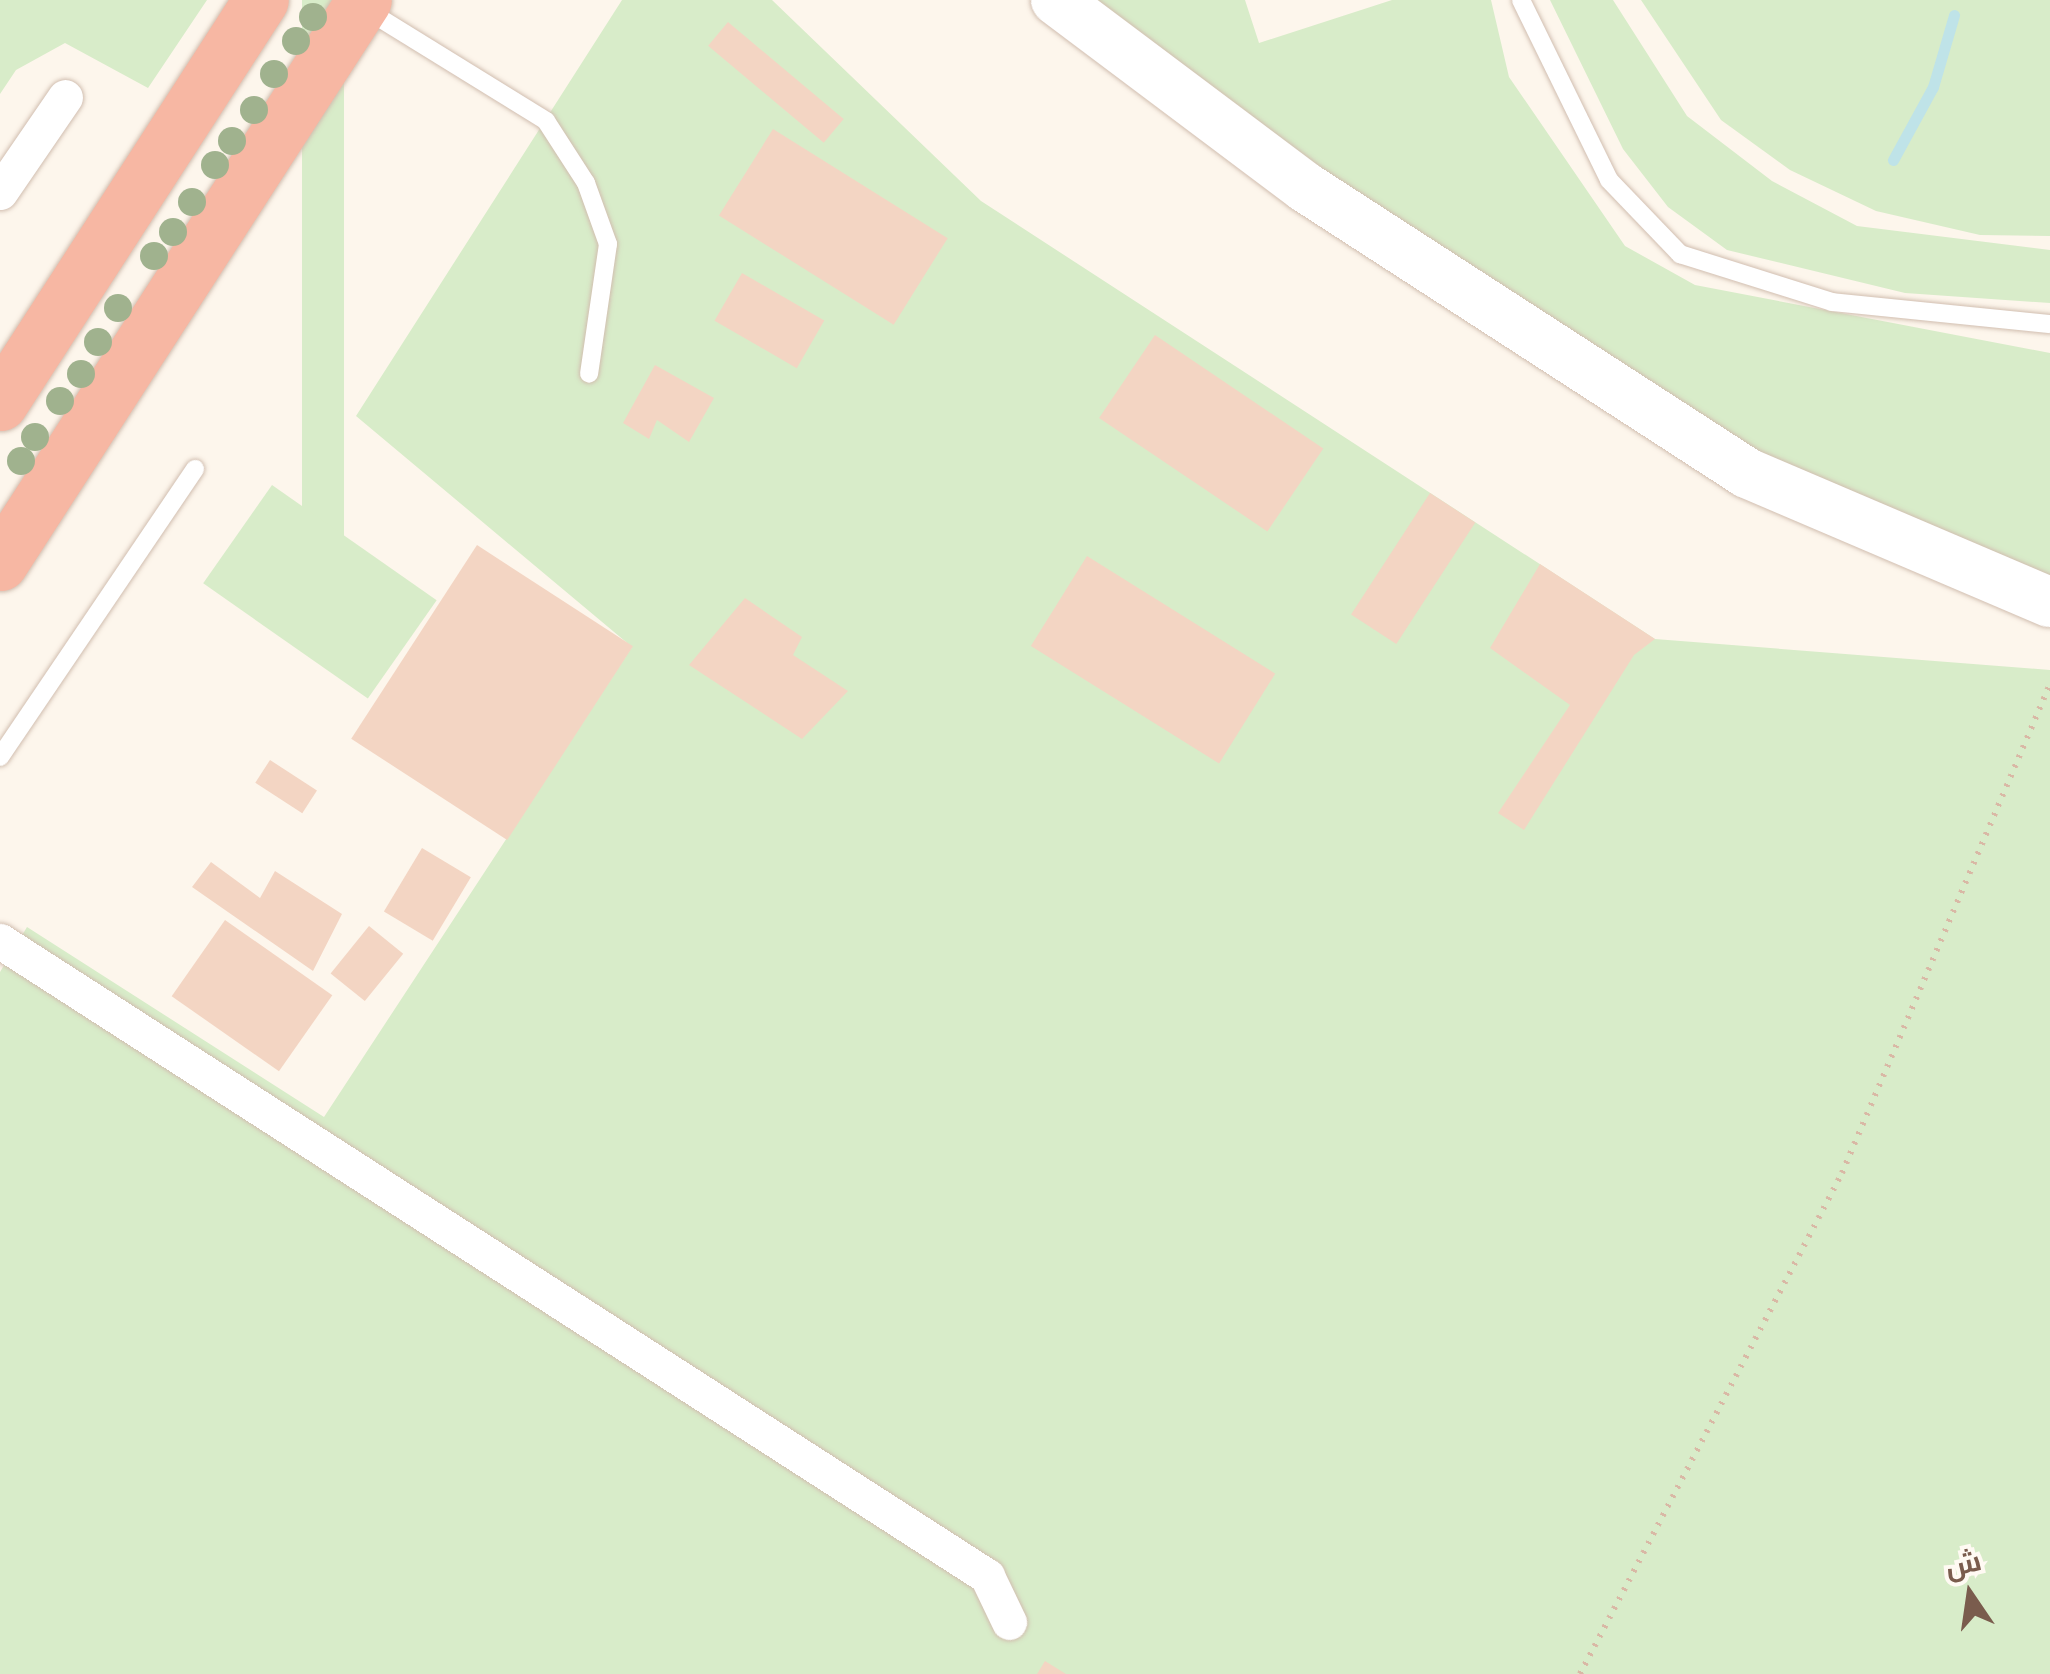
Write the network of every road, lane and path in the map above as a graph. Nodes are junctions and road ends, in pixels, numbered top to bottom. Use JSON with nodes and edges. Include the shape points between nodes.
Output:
{"nodes":[{"id":1,"x":261,"y":0,"type":"edge"},
{"id":2,"x":1056,"y":0,"type":"edge"},
{"id":3,"x":1521,"y":0,"type":"edge"},
{"id":4,"x":362,"y":3,"type":"edge"},
{"id":5,"x":65,"y":97,"type":"dead end"},
{"id":6,"x":0,"y":192,"type":"edge"},
{"id":7,"x":2050,"y":324,"type":"edge"},
{"id":8,"x":589,"y":374,"type":"dead end"},
{"id":9,"x":0,"y":404,"type":"edge"},
{"id":10,"x":194,"y":469,"type":"dead end"},
{"id":11,"x":0,"y":563,"type":"edge"},
{"id":12,"x":2050,"y":602,"type":"edge"},
{"id":13,"x":2050,"y":684,"type":"edge"},
{"id":14,"x":0,"y":756,"type":"edge"},
{"id":15,"x":0,"y":942,"type":"edge"},
{"id":16,"x":1010,"y":1622,"type":"dead end"},
{"id":17,"x":1580,"y":1674,"type":"edge"}],
"edges":[{"from":1,"to":9,"type":"highway"},
{"from":2,"to":12,"type":"street","via":[[1305,187],[1747,473]]},
{"from":3,"to":7,"type":"lane","via":[[1609,180],[1680,254],[1832,302]]},
{"from":4,"to":8,"type":"lane","via":[[546,120],[586,183],[608,244]]},
{"from":4,"to":11,"type":"highway"},
{"from":5,"to":6,"type":"street"},
{"from":10,"to":14,"type":"lane"},
{"from":13,"to":17,"type":"path","via":[[1842,1173]]},
{"from":15,"to":16,"type":"street","via":[[987,1576]]}]}
